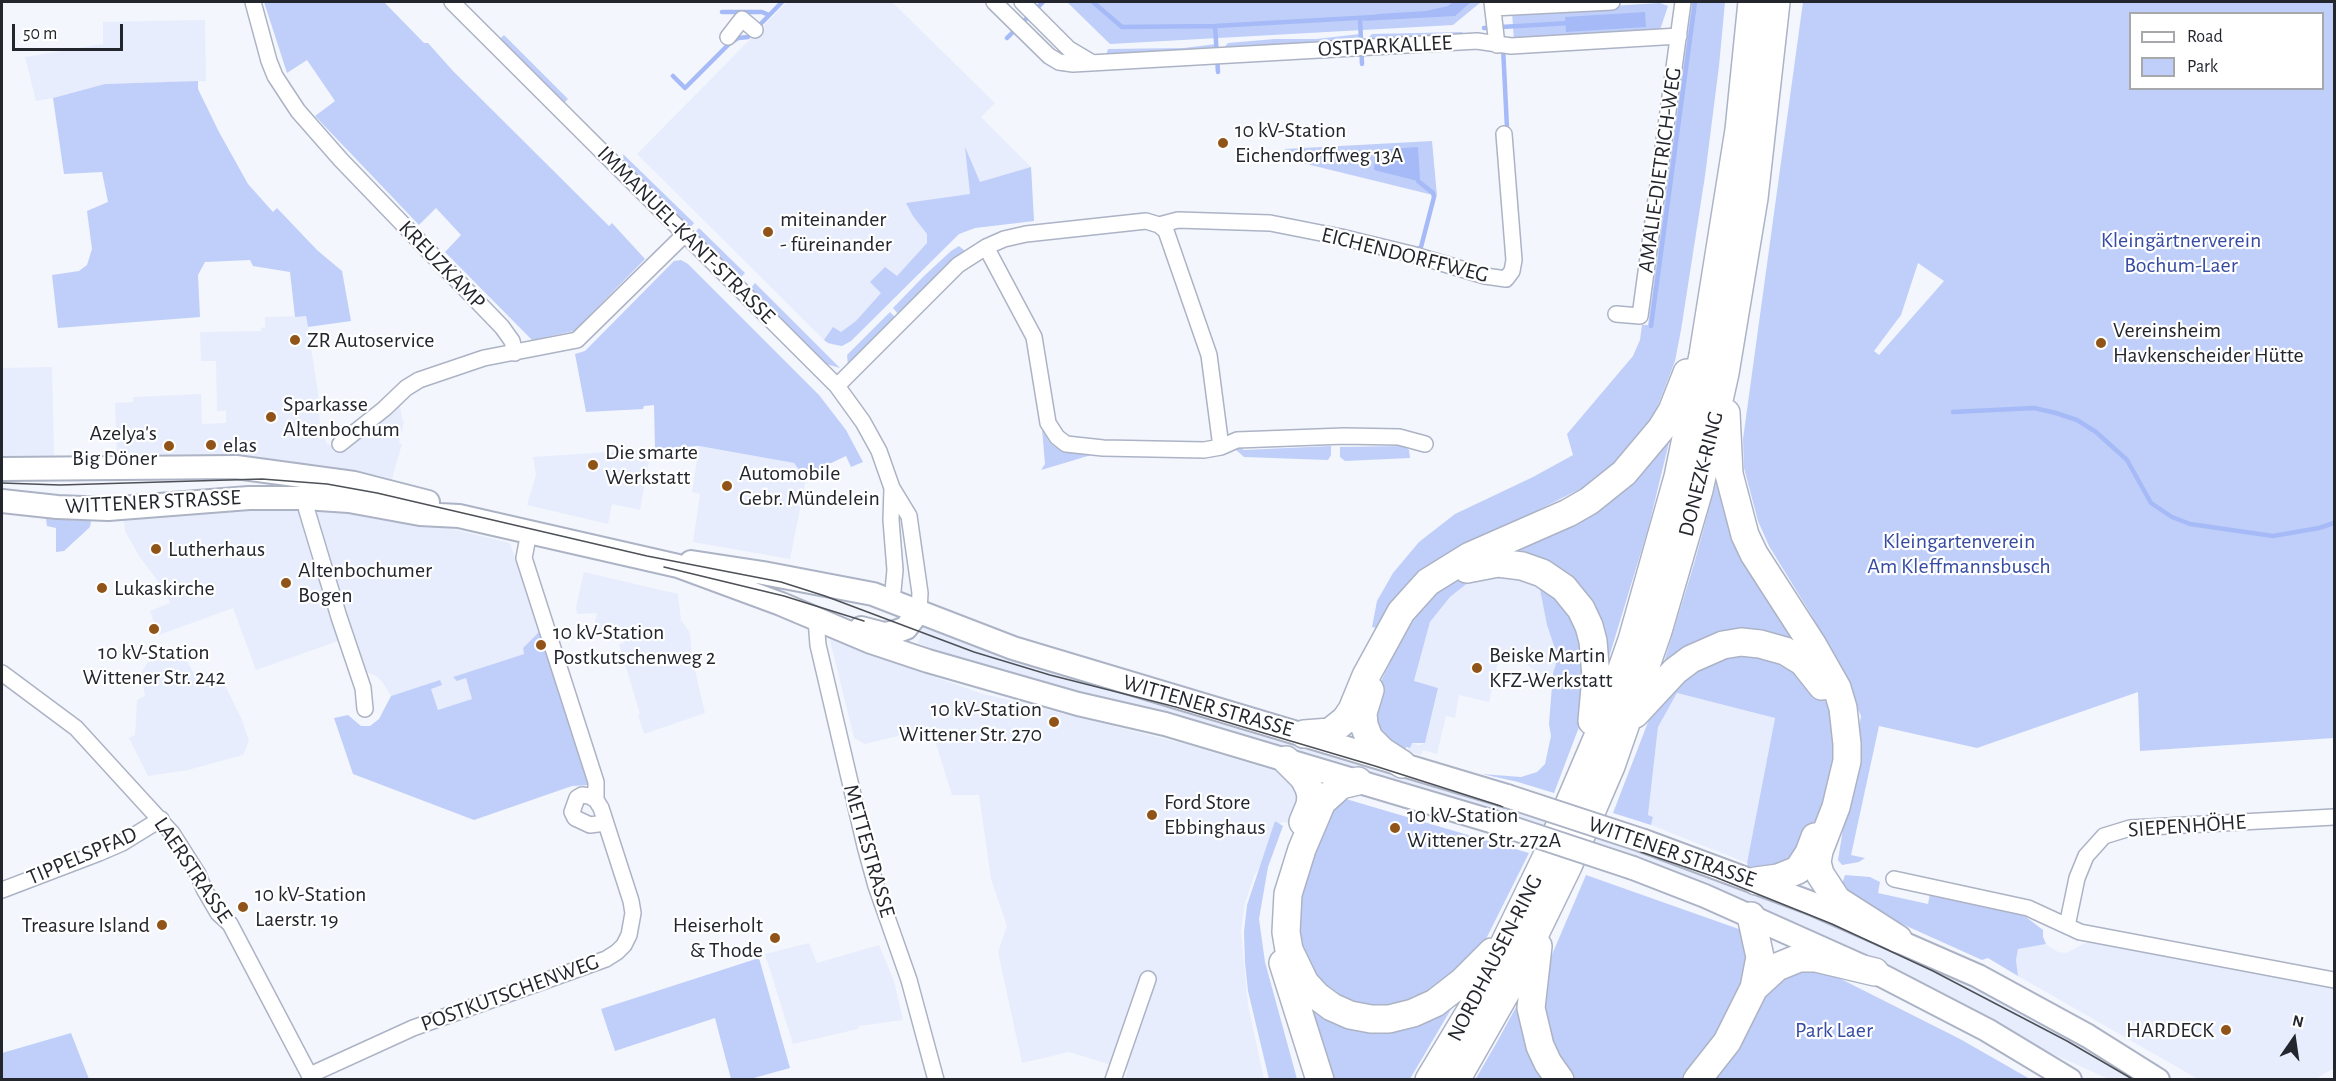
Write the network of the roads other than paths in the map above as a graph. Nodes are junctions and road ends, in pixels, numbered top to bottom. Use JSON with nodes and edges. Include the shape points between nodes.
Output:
{"nodes":[{"id":1,"x":253,"y":2,"type":"edge"},
{"id":2,"x":452,"y":2,"type":"edge"},
{"id":3,"x":994,"y":2,"type":"edge"},
{"id":4,"x":1022,"y":2,"type":"edge"},
{"id":5,"x":1612,"y":2,"type":"edge"},
{"id":6,"x":1683,"y":2,"type":"edge"},
{"id":7,"x":1752,"y":2,"type":"edge"},
{"id":8,"x":1776,"y":2,"type":"edge"},
{"id":9,"x":1492,"y":5,"type":"edge"},
{"id":10,"x":755,"y":30,"type":"dead end"},
{"id":11,"x":1679,"y":36,"type":"junction"},
{"id":12,"x":728,"y":37,"type":"dead end"},
{"id":13,"x":1497,"y":45,"type":"junction"},
{"id":14,"x":1091,"y":62,"type":"junction"},
{"id":15,"x":1504,"y":134,"type":"dead end"},
{"id":16,"x":1159,"y":225,"type":"junction"},
{"id":17,"x":685,"y":234,"type":"junction"},
{"id":18,"x":986,"y":247,"type":"junction"},
{"id":19,"x":1715,"y":290,"type":"junction"},
{"id":20,"x":1616,"y":314,"type":"dead end"},
{"id":21,"x":515,"y":353,"type":"junction"},
{"id":22,"x":1725,"y":373,"type":"junction"},
{"id":23,"x":837,"y":386,"type":"junction"},
{"id":24,"x":340,"y":444,"type":"dead end"},
{"id":25,"x":1425,"y":444,"type":"dead end"},
{"id":26,"x":1221,"y":447,"type":"junction"},
{"id":27,"x":2,"y":469,"type":"edge"},
{"id":28,"x":304,"y":487,"type":"junction"},
{"id":29,"x":892,"y":488,"type":"junction"},
{"id":30,"x":2,"y":501,"type":"edge"},
{"id":31,"x":529,"y":532,"type":"junction"},
{"id":32,"x":678,"y":566,"type":"junction"},
{"id":33,"x":796,"y":579,"type":"junction"},
{"id":34,"x":892,"y":601,"type":"junction"},
{"id":35,"x":817,"y":610,"type":"junction"},
{"id":36,"x":912,"y":620,"type":"junction"},
{"id":37,"x":928,"y":661,"type":"junction"},
{"id":38,"x":2,"y":672,"type":"edge"},
{"id":39,"x":365,"y":709,"type":"dead end"},
{"id":40,"x":1628,"y":721,"type":"junction"},
{"id":41,"x":1304,"y":734,"type":"junction"},
{"id":42,"x":1286,"y":760,"type":"junction"},
{"id":43,"x":1402,"y":764,"type":"junction"},
{"id":44,"x":1585,"y":767,"type":"junction"},
{"id":45,"x":1358,"y":781,"type":"junction"},
{"id":46,"x":596,"y":800,"type":"junction"},
{"id":47,"x":2334,"y":817,"type":"edge"},
{"id":48,"x":161,"y":819,"type":"junction"},
{"id":49,"x":605,"y":823,"type":"junction"},
{"id":50,"x":1894,"y":879,"type":"dead end"},
{"id":51,"x":1756,"y":881,"type":"junction"},
{"id":52,"x":2,"y":890,"type":"edge"},
{"id":53,"x":1751,"y":916,"type":"junction"},
{"id":54,"x":1541,"y":924,"type":"junction"},
{"id":55,"x":2067,"y":926,"type":"junction"},
{"id":56,"x":1510,"y":934,"type":"junction"},
{"id":57,"x":1898,"y":939,"type":"junction"},
{"id":58,"x":1875,"y":972,"type":"junction"},
{"id":59,"x":1148,"y":980,"type":"dead end"},
{"id":60,"x":2334,"y":980,"type":"edge"},
{"id":61,"x":1754,"y":988,"type":"junction"},
{"id":62,"x":311,"y":1078,"type":"edge"},
{"id":63,"x":936,"y":1080,"type":"edge"},
{"id":64,"x":1113,"y":1080,"type":"edge"},
{"id":65,"x":1320,"y":1080,"type":"edge"},
{"id":66,"x":1429,"y":1080,"type":"edge"},
{"id":67,"x":1456,"y":1080,"type":"edge"},
{"id":68,"x":1560,"y":1080,"type":"edge"},
{"id":69,"x":1697,"y":1080,"type":"edge"},
{"id":70,"x":2070,"y":1080,"type":"edge"},
{"id":71,"x":2158,"y":1080,"type":"edge"}],
"edges":[{"from":1,"to":21,"type":"street","name":"KREUZKAMP","via":[[275,76],[298,111],[502,327]]},
{"from":2,"to":17,"type":"street","name":"IMMANUEL-KANT-STRASSE"},
{"from":3,"to":14,"type":"street","name":"OSTPARKALLEE","via":[[1049,56],[1066,64]]},
{"from":4,"to":14,"type":"street","via":[[1069,49]]},
{"from":5,"to":9,"type":"street"},
{"from":6,"to":11,"type":"street","name":"AMALIE-DIETRICH-WEG"},
{"from":7,"to":19,"type":"highway","name":"DONEZK-RING","via":[[1739,130]]},
{"from":8,"to":22,"type":"highway","name":"DONEZK-RING","via":[[1754,198]]},
{"from":9,"to":13,"type":"street"},
{"from":10,"to":12,"type":"street","via":[[742,19]]},
{"from":11,"to":13,"type":"street","name":"OSTPARKALLEE"},
{"from":11,"to":20,"type":"street","name":"AMALIE-DIETRICH-WEG","via":[[1640,316]]},
{"from":13,"to":14,"type":"street","name":"OSTPARKALLEE","via":[[1466,42]]},
{"from":15,"to":16,"type":"street","name":"EICHENDORFFWEG","via":[[1514,260],[1506,279],[1270,223],[1178,220]]},
{"from":16,"to":18,"type":"street","name":"EICHENDORFFWEG","via":[[1146,221],[1066,229],[1004,239]]},
{"from":16,"to":26,"type":"street","via":[[1166,231],[1209,355]]},
{"from":17,"to":21,"type":"street","via":[[583,337]]},
{"from":17,"to":23,"type":"street","name":"IMMANUEL-KANT-STRASSE"},
{"from":18,"to":23,"type":"street","name":"EICHENDORFFWEG","via":[[958,265]]},
{"from":18,"to":26,"type":"street","via":[[1034,337],[1047,423],[1057,437],[1066,444],[1084,447]]},
{"from":19,"to":41,"type":"highway","via":[[1672,411],[1639,457],[1589,501],[1470,556],[1428,582],[1401,612],[1345,720],[1330,732]]},
{"from":19,"to":44,"type":"highway","name":"DONEZK-RING","via":[[1680,466],[1656,559],[1632,640]]},
{"from":21,"to":24,"type":"street","via":[[484,358],[419,380]]},
{"from":22,"to":40,"type":"highway","name":"DONEZK-RING","via":[[1685,541]]},
{"from":22,"to":57,"type":"highway","via":[[1729,474],[1745,535],[1832,679],[1843,708],[1847,761],[1836,807],[1819,851],[1820,874],[1837,900]]},
{"from":23,"to":29,"type":"street","name":"IMMANUEL-KANT-STRASSE","via":[[879,450]]},
{"from":25,"to":26,"type":"street","via":[[1399,437],[1344,436],[1237,440]]},
{"from":27,"to":28,"type":"main road","name":"WITTENER STRASSE","via":[[219,466]]},
{"from":28,"to":30,"type":"main road","name":"WITTENER STRASSE","via":[[249,498],[108,508]]},
{"from":28,"to":31,"type":"main road","name":"WITTENER STRASSE","via":[[354,483],[423,500],[459,516]]},
{"from":28,"to":39,"type":"street","via":[[307,512],[363,688]]},
{"from":29,"to":34,"type":"street","name":"IMMANUEL-KANT-STRASSE"},
{"from":29,"to":36,"type":"street","name":"IMMANUEL-KANT-STRASSE","via":[[909,516],[920,593]]},
{"from":31,"to":32,"type":"main road","name":"WITTENER STRASSE"},
{"from":31,"to":46,"type":"street","name":"POSTKUTSCHENWEG","via":[[524,558],[596,782]]},
{"from":32,"to":33,"type":"main road","name":"WITTENER STRASSE","via":[[694,561]]},
{"from":32,"to":35,"type":"main road","name":"WITTENER STRASSE","via":[[781,604]]},
{"from":33,"to":34,"type":"main road","name":"WITTENER STRASSE"},
{"from":33,"to":35,"type":"main road","name":"WITTENER STRASSE","via":[[807,585]]},
{"from":34,"to":35,"type":"main road","name":"WITTENER STRASSE","via":[[878,607],[825,596]]},
{"from":34,"to":36,"type":"main road"},
{"from":35,"to":36,"type":"main road","name":"WITTENER STRASSE","via":[[884,634]]},
{"from":35,"to":37,"type":"main road","name":"WITTENER STRASSE","via":[[871,642]]},
{"from":35,"to":63,"type":"street","name":"METTESTRASSE","via":[[818,645],[865,846],[909,980]]},
{"from":36,"to":37,"type":"main road","via":[[917,650]]},
{"from":36,"to":41,"type":"main road","name":"WITTENER STRASSE"},
{"from":37,"to":42,"type":"main road","name":"WITTENER STRASSE"},
{"from":38,"to":48,"type":"street","name":"LAERSTRASSE","via":[[76,729]]},
{"from":40,"to":51,"type":"highway","via":[[1675,671],[1723,645],[1741,642],[1785,651],[1815,675],[1834,708],[1837,769],[1831,791],[1809,853],[1798,870]]},
{"from":40,"to":54,"type":"highway","name":"DONEZK-RING","via":[[1596,804]]},
{"from":41,"to":43,"type":"main road","name":"WITTENER STRASSE"},
{"from":42,"to":45,"type":"main road","name":"WITTENER STRASSE"},
{"from":42,"to":65,"type":"highway","via":[[1304,778],[1311,796],[1280,887],[1278,943]]},
{"from":43,"to":44,"type":"highway","via":[[1369,738],[1364,725],[1363,713],[1373,682],[1402,629],[1428,594],[1465,570],[1498,562],[1542,573],[1564,588],[1589,626],[1596,658],[1596,697]]},
{"from":43,"to":51,"type":"main road","name":"WITTENER STRASSE","bridge":true},
{"from":44,"to":56,"type":"highway","name":"NORDHAUSEN-RING"},
{"from":45,"to":53,"type":"main road","name":"WITTENER STRASSE","bridge":true,"via":[[1633,868]]},
{"from":45,"to":56,"type":"highway","via":[[1341,785],[1322,802],[1288,894],[1286,932],[1290,951],[1296,968],[1317,996],[1350,1015],[1371,1019],[1413,1013],[1448,994]]},
{"from":46,"to":49,"type":"street","name":"POSTKUTSCHENWEG"},
{"from":46,"to":49,"type":"street","via":[[582,795],[572,812],[575,818],[590,825]]},
{"from":47,"to":55,"type":"street","name":"SIEPENHÖHE","via":[[2130,828],[2104,836],[2086,856]]},
{"from":48,"to":52,"type":"street","name":"TIPPELSPFAD","via":[[99,853]]},
{"from":48,"to":62,"type":"street","name":"LAERSTRASSE","via":[[219,913],[230,924]]},
{"from":49,"to":62,"type":"street","name":"POSTKUTSCHENWEG","via":[[633,913],[629,935],[617,952],[413,1028]]},
{"from":50,"to":55,"type":"street","via":[[2028,908]]},
{"from":51,"to":57,"type":"main road","name":"WITTENER STRASSE"},
{"from":53,"to":58,"type":"main road","name":"WITTENER STRASSE"},
{"from":53,"to":61,"type":"highway","via":[[1760,957]]},
{"from":54,"to":67,"type":"highway","name":"NORDHAUSEN-RING"},
{"from":54,"to":68,"type":"highway","via":[[1531,1008],[1540,1046]]},
{"from":55,"to":60,"type":"street","via":[[2080,932]]},
{"from":56,"to":66,"type":"highway","name":"NORDHAUSEN-RING","via":[[1476,1002]]},
{"from":57,"to":71,"type":"main road","name":"WITTENER STRASSE","via":[[2005,990]]},
{"from":58,"to":61,"type":"highway","via":[[1816,958],[1799,958],[1778,967]]},
{"from":58,"to":70,"type":"main road","name":"WITTENER STRASSE","via":[[1987,1030]]},
{"from":59,"to":64,"type":"street"},
{"from":61,"to":69,"type":"highway","via":[[1727,1042]]}]}
